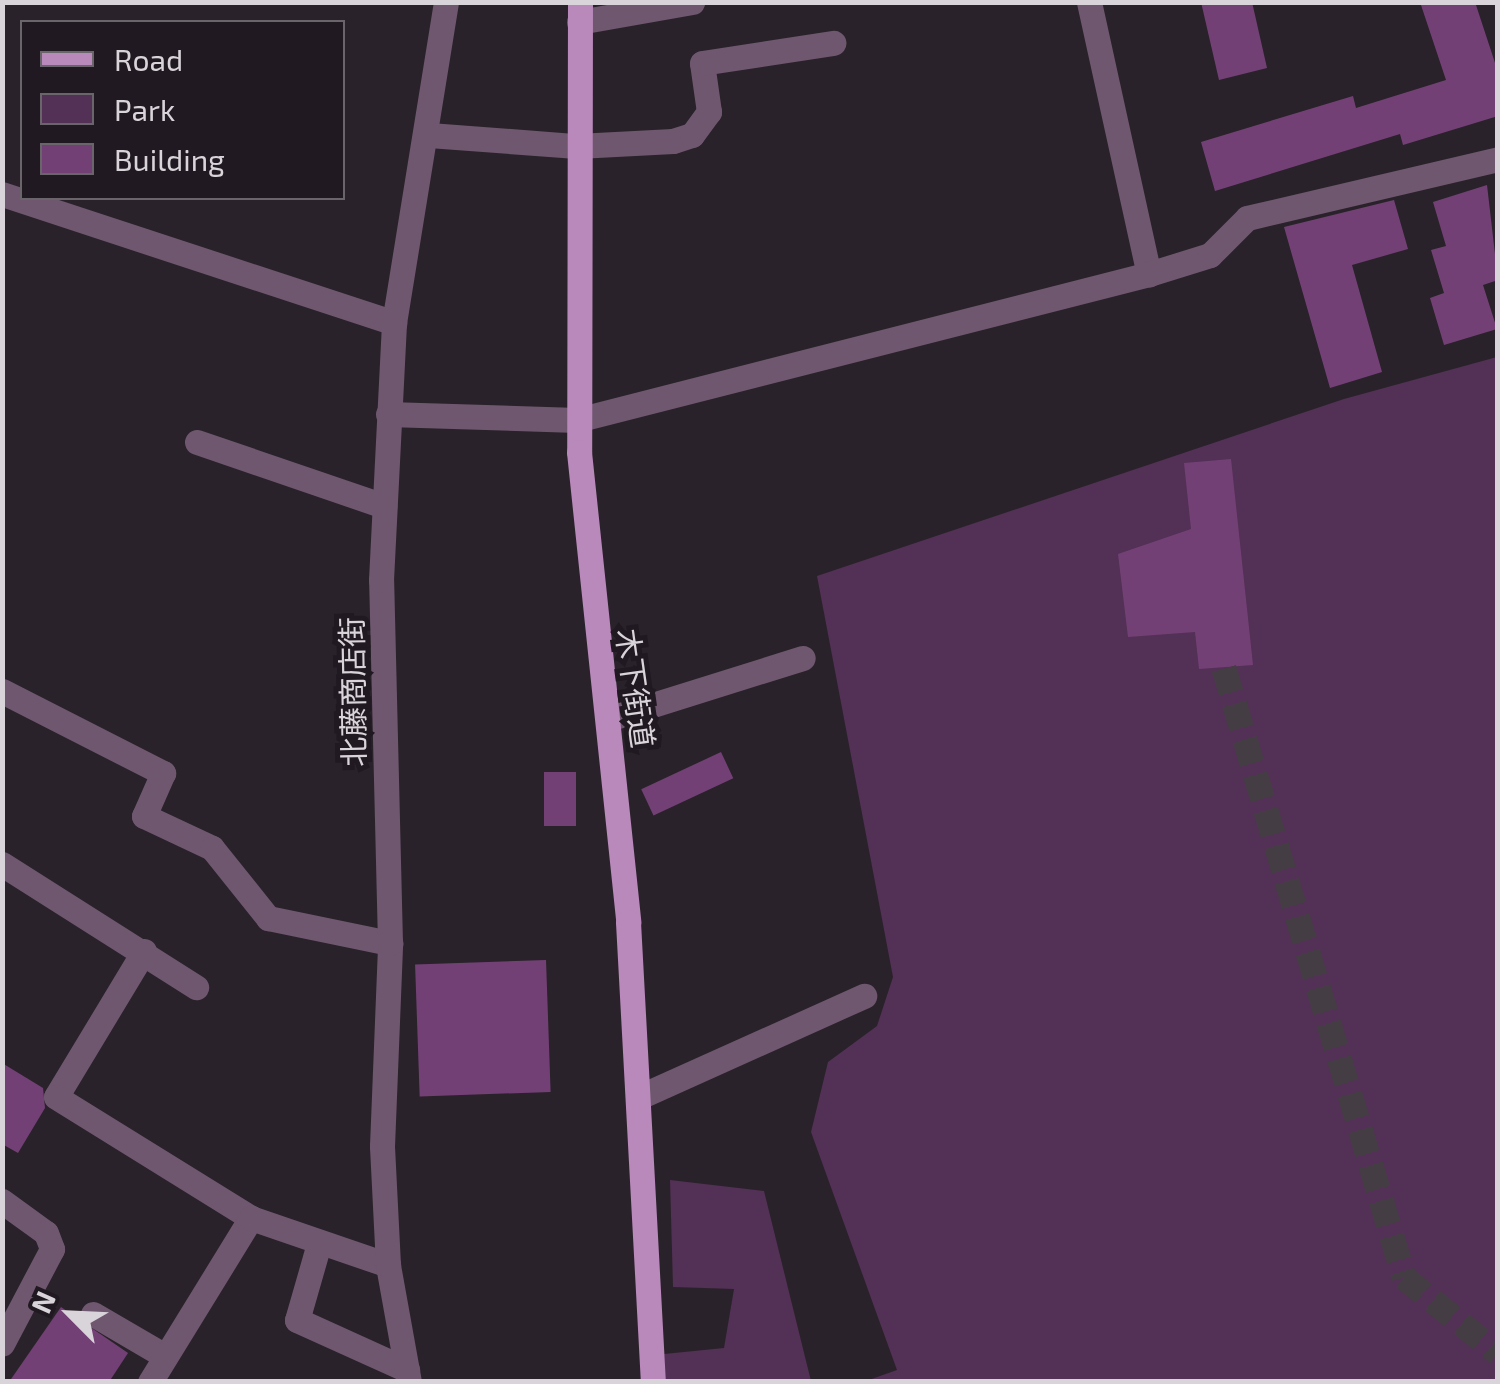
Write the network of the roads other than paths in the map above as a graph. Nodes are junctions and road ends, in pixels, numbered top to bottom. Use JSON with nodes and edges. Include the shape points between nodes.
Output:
{"nodes":[{"id":1,"x":446,"y":2,"type":"edge"},
{"id":2,"x":692,"y":2,"type":"edge"},
{"id":3,"x":1089,"y":2,"type":"edge"},
{"id":4,"x":580,"y":12,"type":"edge"},
{"id":5,"x":833,"y":43,"type":"dead end"},
{"id":6,"x":429,"y":135,"type":"junction"},
{"id":7,"x":577,"y":146,"type":"junction"},
{"id":8,"x":1498,"y":159,"type":"edge"},
{"id":9,"x":33,"y":200,"type":"edge"},
{"id":10,"x":70,"y":207,"type":"edge"},
{"id":11,"x":1149,"y":274,"type":"junction"},
{"id":12,"x":394,"y":323,"type":"junction"},
{"id":13,"x":388,"y":414,"type":"junction"},
{"id":14,"x":578,"y":420,"type":"junction"},
{"id":15,"x":197,"y":442,"type":"dead end"},
{"id":16,"x":384,"y":506,"type":"junction"},
{"id":17,"x":803,"y":658,"type":"dead end"},
{"id":18,"x":2,"y":691,"type":"edge"},
{"id":19,"x":608,"y":719,"type":"junction"},
{"id":20,"x":2,"y":864,"type":"edge"},
{"id":21,"x":390,"y":943,"type":"junction"},
{"id":22,"x":144,"y":952,"type":"junction"},
{"id":23,"x":196,"y":987,"type":"dead end"},
{"id":24,"x":864,"y":996,"type":"dead end"},
{"id":25,"x":639,"y":1097,"type":"junction"},
{"id":26,"x":2,"y":1201,"type":"edge"},
{"id":27,"x":251,"y":1218,"type":"junction"},
{"id":28,"x":318,"y":1247,"type":"junction"},
{"id":29,"x":388,"y":1265,"type":"junction"},
{"id":30,"x":94,"y":1314,"type":"dead end"},
{"id":31,"x":5,"y":1337,"type":"edge"},
{"id":32,"x":165,"y":1356,"type":"junction"},
{"id":33,"x":408,"y":1376,"type":"edge"},
{"id":34,"x":150,"y":1382,"type":"edge"},
{"id":35,"x":653,"y":1382,"type":"edge"}],
"edges":[{"from":1,"to":6,"type":"street","name":"北藤商店街"},
{"from":2,"to":4,"type":"street"},
{"from":3,"to":11,"type":"street"},
{"from":4,"to":7,"type":"main road","name":"木下街道"},
{"from":5,"to":7,"type":"street","via":[[702,62],[708,112],[692,135]]},
{"from":6,"to":7,"type":"street"},
{"from":6,"to":12,"type":"street","name":"北藤商店街"},
{"from":7,"to":14,"type":"main road","name":"木下街道"},
{"from":8,"to":11,"type":"street","via":[[1247,218],[1210,255]]},
{"from":9,"to":10,"type":"street"},
{"from":10,"to":12,"type":"street"},
{"from":11,"to":14,"type":"street"},
{"from":12,"to":13,"type":"street","name":"北藤商店街"},
{"from":13,"to":14,"type":"street"},
{"from":13,"to":16,"type":"street","name":"北藤商店街"},
{"from":14,"to":19,"type":"main road","name":"木下街道"},
{"from":15,"to":16,"type":"street"},
{"from":16,"to":21,"type":"street","name":"北藤商店街"},
{"from":17,"to":19,"type":"street"},
{"from":18,"to":21,"type":"street","via":[[162,773],[144,816],[212,848],[268,918]]},
{"from":19,"to":25,"type":"main road","name":"木下街道"},
{"from":20,"to":22,"type":"street"},
{"from":21,"to":29,"type":"street","name":"北藤商店街","via":[[382,1146]]},
{"from":22,"to":23,"type":"street"},
{"from":22,"to":27,"type":"street","via":[[56,1098]]},
{"from":24,"to":25,"type":"street"},
{"from":25,"to":35,"type":"main road","name":"木下街道"},
{"from":26,"to":31,"type":"street","via":[[46,1233],[52,1250]]},
{"from":27,"to":28,"type":"street"},
{"from":27,"to":32,"type":"street"},
{"from":28,"to":29,"type":"street"},
{"from":28,"to":33,"type":"street","via":[[297,1320]]},
{"from":29,"to":33,"type":"street","name":"北藤商店街"},
{"from":30,"to":32,"type":"street"},
{"from":32,"to":34,"type":"street"}]}
